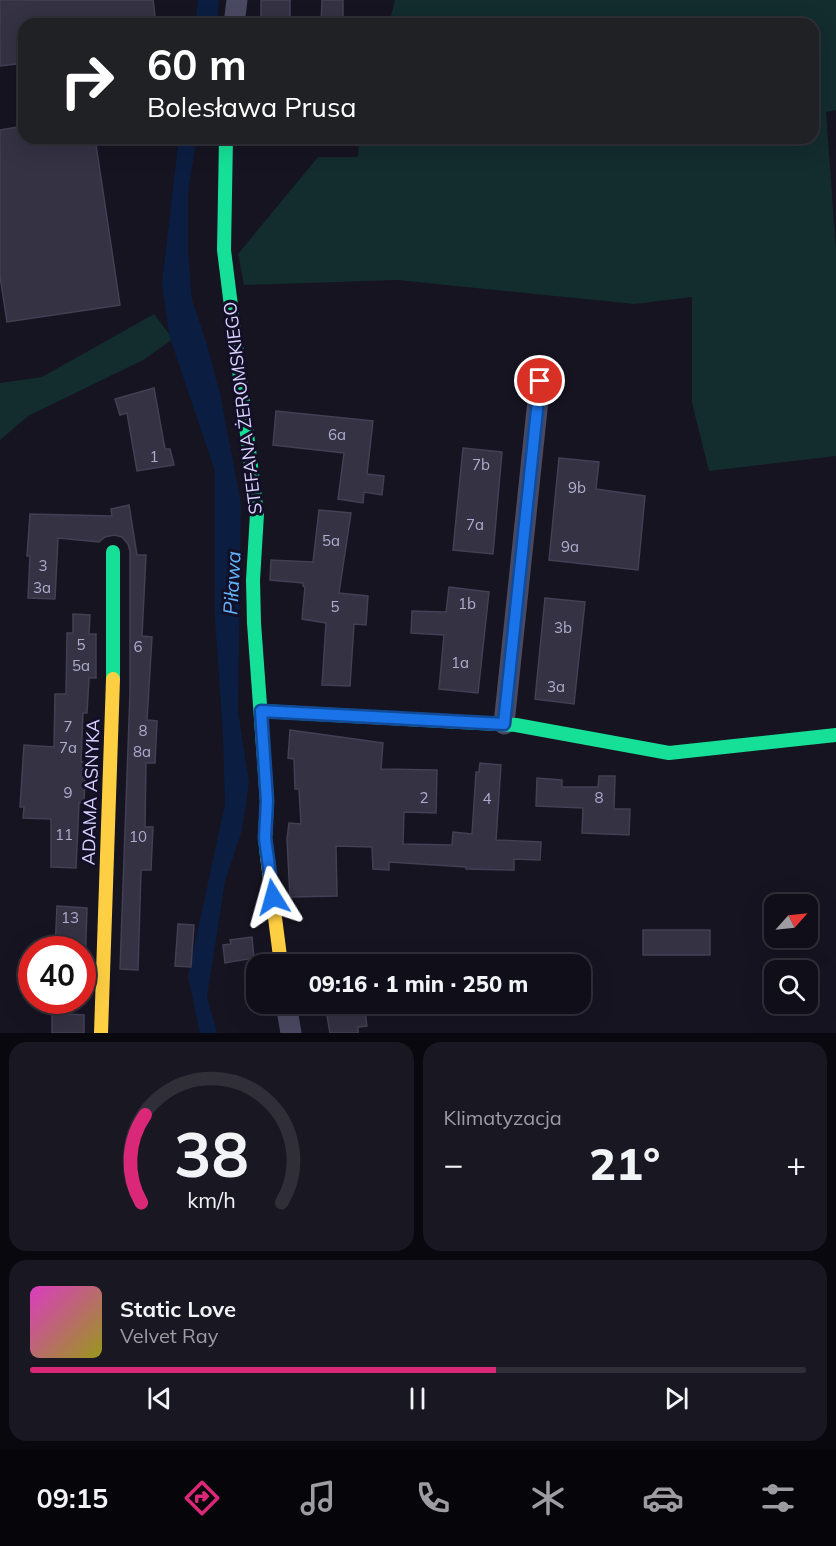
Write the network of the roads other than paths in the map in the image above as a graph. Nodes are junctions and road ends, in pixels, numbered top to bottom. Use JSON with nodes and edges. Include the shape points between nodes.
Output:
{"nodes":[{"id":1,"x":237,"y":0,"type":"edge"},
{"id":2,"x":235,"y":18,"type":"edge"},
{"id":3,"x":226,"y":144,"type":"edge"},
{"id":4,"x":540,"y":381,"type":"dead end"},
{"id":5,"x":112,"y":552,"type":"dead end"},
{"id":6,"x":261,"y":711,"type":"junction"},
{"id":7,"x":504,"y":724,"type":"junction"},
{"id":8,"x":836,"y":735,"type":"edge"},
{"id":9,"x":280,"y":954,"type":"edge"},
{"id":10,"x":288,"y":1014,"type":"edge"},
{"id":11,"x":100,"y":1033,"type":"edge"},
{"id":12,"x":291,"y":1033,"type":"edge"}],
"edges":[{"from":1,"to":2,"type":"street"},
{"from":3,"to":6,"type":"street","name":"STEFANA ŻEROMSKIEGO","via":[[224,250],[257,514],[254,612]]},
{"from":4,"to":7,"type":"street"},
{"from":5,"to":11,"type":"street","name":"ADAMA ASNYKA","via":[[114,692]]},
{"from":6,"to":7,"type":"street"},
{"from":6,"to":9,"type":"street","name":"STEFANA ŻEROMSKIEGO","via":[[267,801],[265,838]]},
{"from":7,"to":8,"type":"street","via":[[669,753]]},
{"from":10,"to":12,"type":"street"}]}
